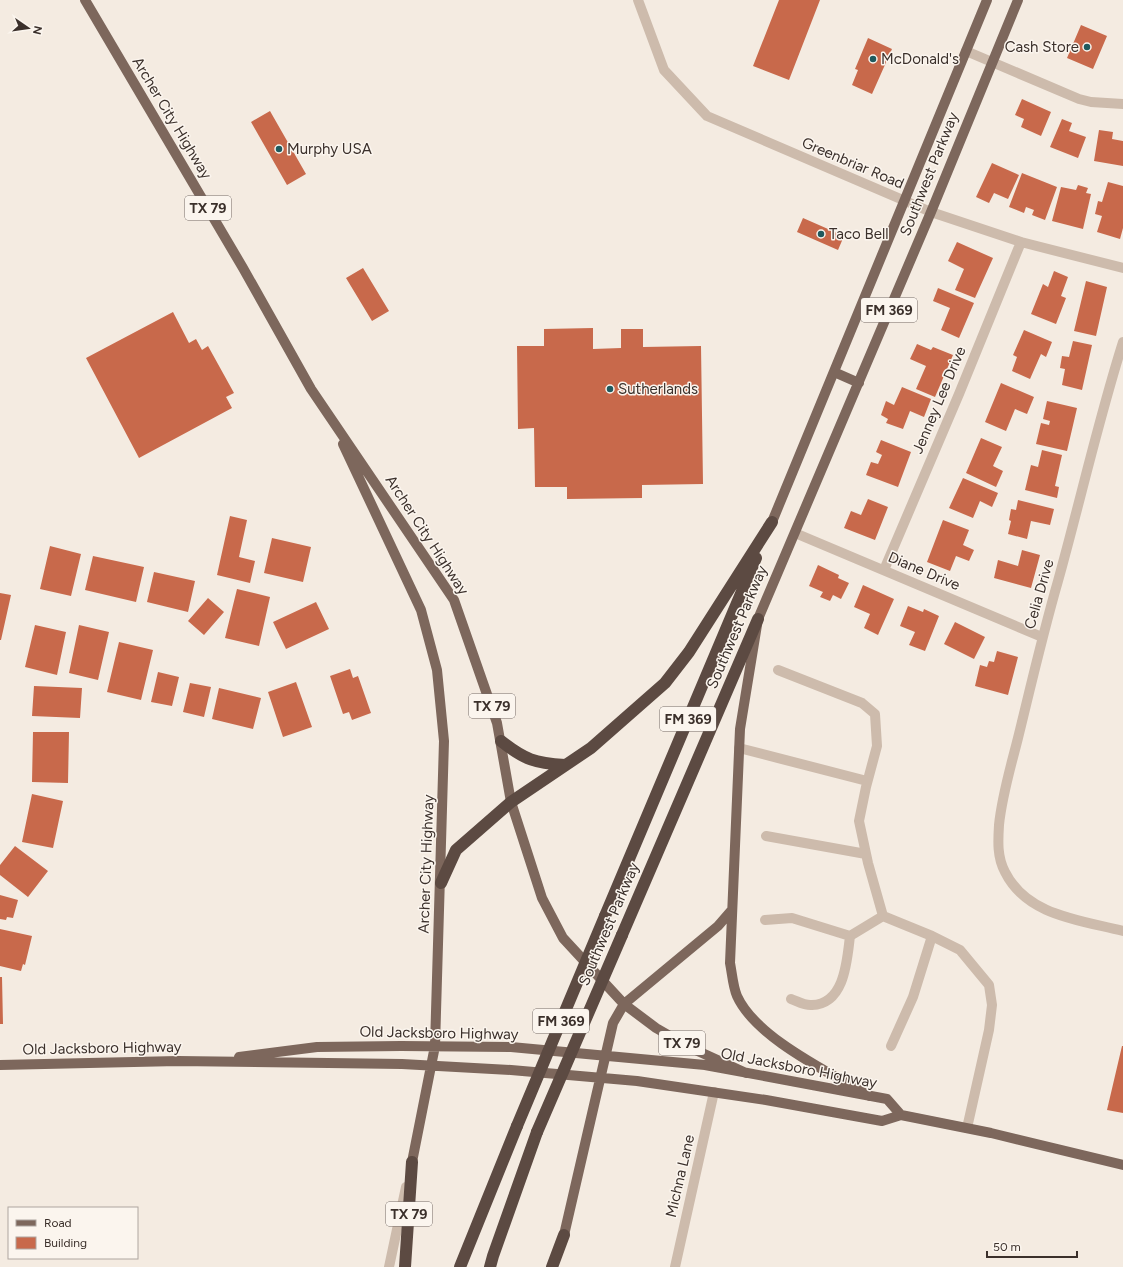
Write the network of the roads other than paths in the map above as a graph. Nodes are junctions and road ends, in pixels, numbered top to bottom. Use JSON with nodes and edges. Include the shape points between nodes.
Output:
{"nodes":[{"id":1,"x":85,"y":0,"type":"edge"},
{"id":2,"x":638,"y":0,"type":"edge"},
{"id":3,"x":987,"y":0,"type":"edge"},
{"id":4,"x":1018,"y":0,"type":"edge"},
{"id":5,"x":966,"y":51,"type":"junction"},
{"id":6,"x":992,"y":62,"type":"junction"},
{"id":7,"x":1123,"y":104,"type":"edge"},
{"id":8,"x":904,"y":202,"type":"junction"},
{"id":9,"x":931,"y":212,"type":"junction"},
{"id":10,"x":1021,"y":242,"type":"junction"},
{"id":11,"x":1123,"y":268,"type":"edge"},
{"id":12,"x":1123,"y":342,"type":"edge"},
{"id":13,"x":834,"y":372,"type":"junction"},
{"id":14,"x":859,"y":383,"type":"junction"},
{"id":15,"x":330,"y":417,"type":"junction"},
{"id":16,"x":772,"y":522,"type":"junction"},
{"id":17,"x":794,"y":533,"type":"junction"},
{"id":18,"x":884,"y":570,"type":"junction"},
{"id":19,"x":758,"y":619,"type":"junction"},
{"id":20,"x":1042,"y":637,"type":"junction"},
{"id":21,"x":778,"y":670,"type":"dead end"},
{"id":22,"x":501,"y":741,"type":"junction"},
{"id":23,"x":739,"y":748,"type":"junction"},
{"id":24,"x":565,"y":765,"type":"junction"},
{"id":25,"x":867,"y":781,"type":"junction"},
{"id":26,"x":511,"y":802,"type":"junction"},
{"id":27,"x":766,"y":836,"type":"dead end"},
{"id":28,"x":866,"y":854,"type":"junction"},
{"id":29,"x":440,"y":883,"type":"junction"},
{"id":30,"x":731,"y":911,"type":"junction"},
{"id":31,"x":883,"y":916,"type":"junction"},
{"id":32,"x":765,"y":920,"type":"dead end"},
{"id":33,"x":1123,"y":931,"type":"edge"},
{"id":34,"x":850,"y":936,"type":"junction"},
{"id":35,"x":932,"y":936,"type":"junction"},
{"id":36,"x":791,"y":999,"type":"dead end"},
{"id":37,"x":624,"y":1004,"type":"junction"},
{"id":38,"x":435,"y":1046,"type":"junction"},
{"id":39,"x":891,"y":1046,"type":"dead end"},
{"id":40,"x":606,"y":1056,"type":"junction"},
{"id":41,"x":205,"y":1061,"type":"junction"},
{"id":42,"x":0,"y":1065,"type":"edge"},
{"id":43,"x":432,"y":1066,"type":"junction"},
{"id":44,"x":746,"y":1073,"type":"junction"},
{"id":45,"x":601,"y":1078,"type":"junction"},
{"id":46,"x":714,"y":1092,"type":"junction"},
{"id":47,"x":869,"y":1096,"type":"junction"},
{"id":48,"x":901,"y":1115,"type":"junction"},
{"id":49,"x":967,"y":1128,"type":"junction"},
{"id":50,"x":412,"y":1162,"type":"junction"},
{"id":51,"x":1123,"y":1165,"type":"edge"},
{"id":52,"x":564,"y":1235,"type":"junction"},
{"id":53,"x":389,"y":1267,"type":"edge"},
{"id":54,"x":405,"y":1267,"type":"edge"},
{"id":55,"x":460,"y":1267,"type":"edge"},
{"id":56,"x":490,"y":1267,"type":"edge"},
{"id":57,"x":552,"y":1267,"type":"edge"},
{"id":58,"x":558,"y":1267,"type":"edge"},
{"id":59,"x":675,"y":1267,"type":"edge"}],
"edges":[{"from":1,"to":15,"type":"main road","name":"Archer City Highway","number":"TX 79"},
{"from":2,"to":8,"type":"street","name":"Greenbriar Road","via":[[664,70],[707,116]]},
{"from":3,"to":5,"type":"main road","name":"Southwest Parkway","number":"FM 369"},
{"from":4,"to":6,"type":"main road","name":"Southwest Parkway","number":"FM 369"},
{"from":5,"to":6,"type":"street"},
{"from":5,"to":8,"type":"main road","name":"Southwest Parkway","number":"FM 369"},
{"from":6,"to":7,"type":"street","via":[[1079,99]]},
{"from":6,"to":9,"type":"main road","name":"Southwest Parkway","number":"FM 369"},
{"from":8,"to":9,"type":"street","name":"Greenbriar Road"},
{"from":8,"to":13,"type":"main road","name":"Southwest Parkway","number":"FM 369"},
{"from":9,"to":10,"type":"street","name":"Greenbriar Road"},
{"from":9,"to":14,"type":"main road","name":"Southwest Parkway","number":"FM 369"},
{"from":10,"to":11,"type":"street","name":"Greenbriar Road"},
{"from":10,"to":18,"type":"street","name":"Jenney Lee Drive"},
{"from":12,"to":20,"type":"street","name":"Celia Drive"},
{"from":13,"to":14,"type":"main road"},
{"from":13,"to":16,"type":"main road","name":"Southwest Parkway","number":"FM 369"},
{"from":14,"to":17,"type":"main road","name":"Southwest Parkway","number":"FM 369"},
{"from":15,"to":22,"type":"main road","name":"Archer City Highway","number":"TX 79","via":[[454,600]]},
{"from":15,"to":29,"type":"main road","name":"Archer City Highway","number":"TX 79","via":[[421,610],[437,670],[444,740]]},
{"from":16,"to":24,"type":"highway","via":[[701,634],[665,683],[591,748]]},
{"from":16,"to":55,"type":"highway","name":"Southwest Parkway","number":"FM 369","bridge":true},
{"from":17,"to":18,"type":"street","name":"Diane Drive"},
{"from":17,"to":19,"type":"main road","name":"Southwest Parkway","number":"FM 369"},
{"from":18,"to":20,"type":"street","name":"Diane Drive"},
{"from":19,"to":23,"type":"main road"},
{"from":19,"to":56,"type":"highway","name":"Southwest Parkway","number":"FM 369","bridge":true,"via":[[537,1132]]},
{"from":20,"to":33,"type":"street","name":"Celia Drive","via":[[999,824],[999,856],[1011,883],[1030,901],[1054,914]]},
{"from":21,"to":25,"type":"street","via":[[862,704],[875,714],[877,746]]},
{"from":22,"to":24,"type":"highway","via":[[520,756],[542,764]]},
{"from":22,"to":26,"type":"main road","name":"Archer City Highway","number":"TX 79"},
{"from":23,"to":25,"type":"street"},
{"from":23,"to":30,"type":"main road"},
{"from":24,"to":26,"type":"highway"},
{"from":25,"to":28,"type":"street","via":[[860,821]]},
{"from":26,"to":29,"type":"highway","via":[[456,850]]},
{"from":26,"to":37,"type":"main road","name":"Archer City Highway","number":"TX 79","via":[[542,898],[563,938]]},
{"from":27,"to":28,"type":"street"},
{"from":28,"to":31,"type":"street"},
{"from":29,"to":38,"type":"main road","name":"Archer City Highway","number":"TX 79"},
{"from":30,"to":37,"type":"main road","via":[[718,926]]},
{"from":30,"to":47,"type":"main road","via":[[730,963],[737,995],[753,1020],[777,1041]]},
{"from":31,"to":34,"type":"street"},
{"from":31,"to":35,"type":"street"},
{"from":32,"to":34,"type":"street","via":[[792,918]]},
{"from":34,"to":36,"type":"street","via":[[840,987],[827,1002],[811,1006]]},
{"from":35,"to":39,"type":"street","via":[[913,997]]},
{"from":35,"to":49,"type":"street","via":[[960,950],[989,985],[992,1005],[989,1030]]},
{"from":37,"to":40,"type":"main road","via":[[613,1023]]},
{"from":37,"to":44,"type":"main road","name":"Archer City Highway","number":"TX 79","via":[[656,1028],[689,1047]]},
{"from":38,"to":40,"type":"main road","name":"Old Jacksboro Highway","via":[[511,1047]]},
{"from":38,"to":41,"type":"main road","name":"Old Jacksboro Highway","via":[[318,1047]]},
{"from":38,"to":43,"type":"main road","number":"TX 79"},
{"from":40,"to":44,"type":"main road","name":"Old Jacksboro Highway","via":[[705,1066]]},
{"from":40,"to":45,"type":"main road"},
{"from":41,"to":42,"type":"main road","name":"Old Jacksboro Highway"},
{"from":41,"to":43,"type":"main road","name":"Old Jacksboro Highway"},
{"from":43,"to":45,"type":"main road","name":"Old Jacksboro Highway"},
{"from":43,"to":50,"type":"main road","number":"TX 79"},
{"from":44,"to":47,"type":"main road","name":"Old Jacksboro Highway"},
{"from":45,"to":46,"type":"main road","name":"Old Jacksboro Highway"},
{"from":45,"to":52,"type":"main road"},
{"from":46,"to":48,"type":"main road","name":"Old Jacksboro Highway","via":[[882,1121]]},
{"from":46,"to":59,"type":"street","name":"Michna Lane"},
{"from":47,"to":48,"type":"main road","name":"Old Jacksboro Highway","via":[[887,1100]]},
{"from":48,"to":49,"type":"main road","name":"Old Jacksboro Highway"},
{"from":49,"to":51,"type":"main road","name":"Old Jacksboro Highway"},
{"from":50,"to":53,"type":"street"},
{"from":50,"to":54,"type":"highway","number":"TX 79"},
{"from":52,"to":57,"type":"highway"},
{"from":52,"to":58,"type":"street"}]}
